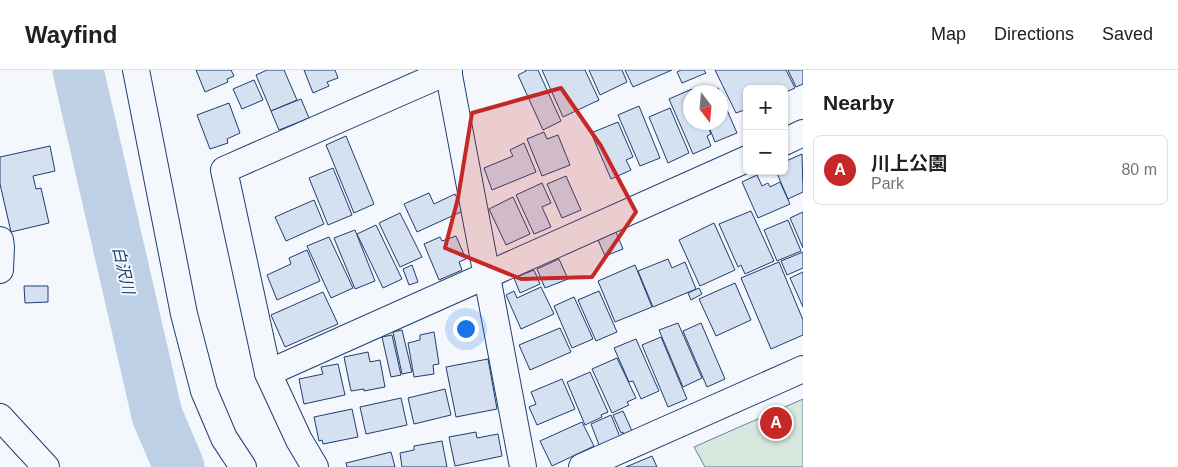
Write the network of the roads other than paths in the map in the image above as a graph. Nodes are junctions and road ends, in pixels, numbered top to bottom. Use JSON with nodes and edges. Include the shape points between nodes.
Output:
{"nodes":[{"id":1,"x":136,"y":70,"type":"edge"},
{"id":2,"x":449,"y":71,"type":"edge"},
{"id":3,"x":803,"y":134,"type":"edge"},
{"id":4,"x":788,"y":140,"type":"edge"},
{"id":5,"x":743,"y":161,"type":"edge"},
{"id":6,"x":0,"y":240,"type":"edge"},
{"id":7,"x":0,"y":270,"type":"edge"},
{"id":8,"x":486,"y":276,"type":"junction"},
{"id":9,"x":803,"y":369,"type":"edge"},
{"id":10,"x":268,"y":373,"type":"junction"},
{"id":11,"x":0,"y":417,"type":"edge"},
{"id":12,"x":46,"y":467,"type":"edge"},
{"id":13,"x":243,"y":467,"type":"edge"},
{"id":14,"x":315,"y":467,"type":"edge"},
{"id":15,"x":523,"y":467,"type":"edge"},
{"id":16,"x":582,"y":467,"type":"edge"}],
"edges":[{"from":1,"to":13,"type":"street","via":[[184,314],[204,390],[224,438]]},
{"from":2,"to":8,"type":"street"},
{"from":2,"to":10,"type":"street","via":[[224,170]]},
{"from":3,"to":4,"type":"street"},
{"from":5,"to":8,"type":"street"},
{"from":6,"to":7,"type":"street"},
{"from":8,"to":10,"type":"street"},
{"from":8,"to":15,"type":"street"},
{"from":9,"to":16,"type":"street"},
{"from":10,"to":14,"type":"street"},
{"from":11,"to":12,"type":"street"}]}
